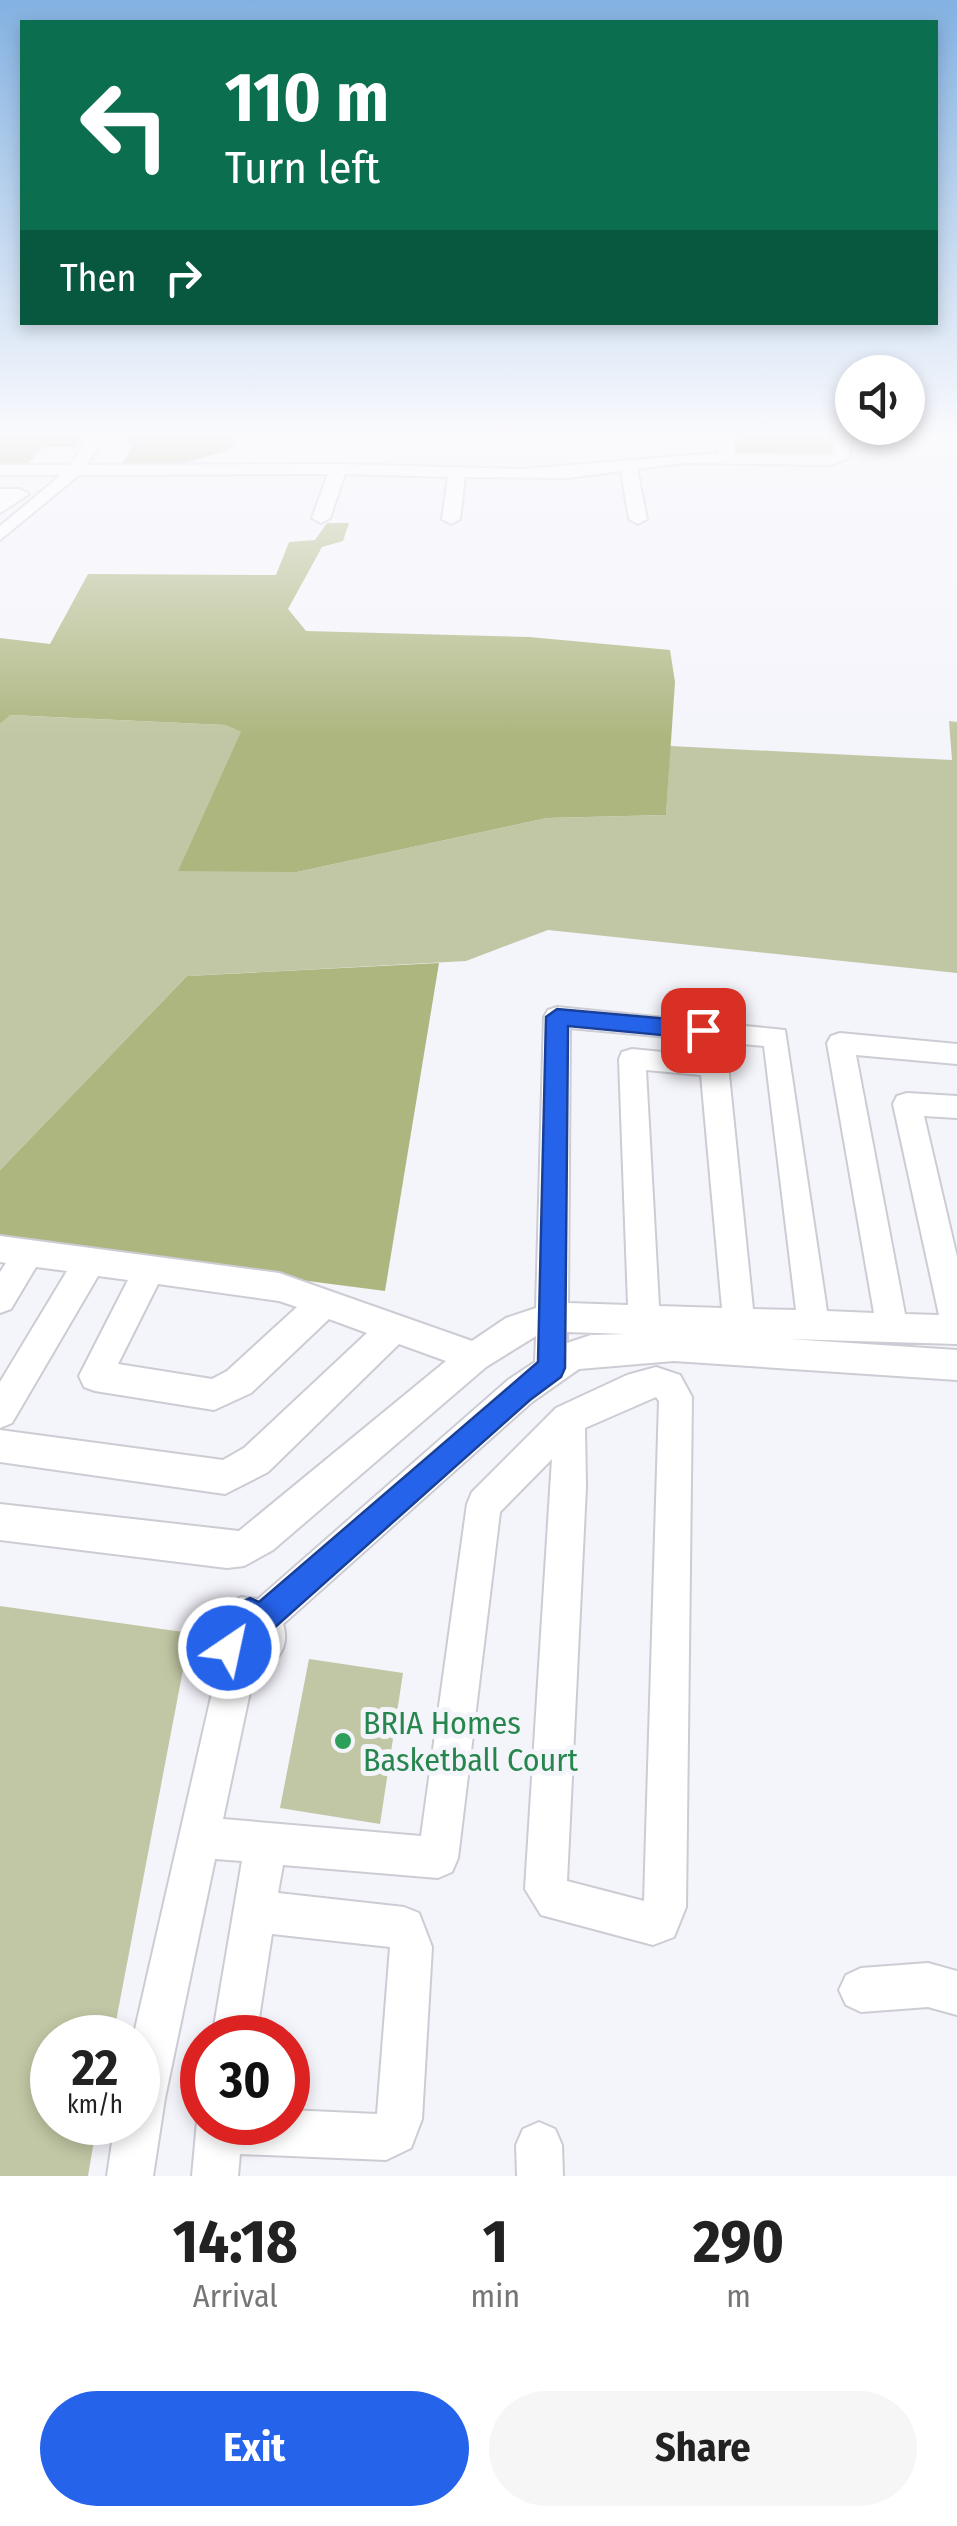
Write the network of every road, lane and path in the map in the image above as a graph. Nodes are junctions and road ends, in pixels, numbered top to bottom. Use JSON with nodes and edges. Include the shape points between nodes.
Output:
{"nodes":[{"id":1,"x":957,"y":1054,"type":"edge"},
{"id":2,"x":957,"y":1107,"type":"edge"},
{"id":3,"x":14,"y":1251,"type":"edge"},
{"id":4,"x":90,"y":1260,"type":"junction"},
{"id":5,"x":150,"y":1269,"type":"junction"},
{"id":6,"x":0,"y":1299,"type":"edge"},
{"id":7,"x":324,"y":1303,"type":"junction"},
{"id":8,"x":552,"y":1317,"type":"junction"},
{"id":9,"x":644,"y":1319,"type":"junction"},
{"id":10,"x":739,"y":1322,"type":"junction"},
{"id":11,"x":813,"y":1324,"type":"junction"},
{"id":12,"x":892,"y":1327,"type":"junction"},
{"id":13,"x":957,"y":1327,"type":"edge"},
{"id":14,"x":392,"y":1329,"type":"junction"},
{"id":15,"x":475,"y":1358,"type":"junction"},
{"id":16,"x":957,"y":1366,"type":"edge"},
{"id":17,"x":551,"y":1368,"type":"junction"},
{"id":18,"x":0,"y":1412,"type":"edge"},
{"id":19,"x":568,"y":1419,"type":"junction"},
{"id":20,"x":0,"y":1446,"type":"edge"},
{"id":21,"x":0,"y":1522,"type":"edge"},
{"id":22,"x":198,"y":1837,"type":"junction"},
{"id":23,"x":266,"y":1842,"type":"junction"},
{"id":24,"x":255,"y":1911,"type":"junction"},
{"id":25,"x":861,"y":1990,"type":"dead end"},
{"id":26,"x":957,"y":1992,"type":"edge"},
{"id":27,"x":238,"y":2015,"type":"edge"},
{"id":28,"x":310,"y":2133,"type":"edge"},
{"id":29,"x":218,"y":2145,"type":"edge"},
{"id":30,"x":130,"y":2176,"type":"edge"},
{"id":31,"x":215,"y":2176,"type":"edge"}],
"edges":[{"from":1,"to":12,"type":"street","via":[[840,1043]]},
{"from":2,"to":13,"type":"street","via":[[906,1104]]},
{"from":3,"to":4,"type":"street"},
{"from":3,"to":6,"type":"street"},
{"from":4,"to":5,"type":"street"},
{"from":4,"to":18,"type":"street"},
{"from":5,"to":7,"type":"street","via":[[279,1287]]},
{"from":5,"to":7,"type":"street","via":[[95,1376],[214,1395],[239,1382]]},
{"from":7,"to":14,"type":"street"},
{"from":8,"to":9,"type":"street"},
{"from":8,"to":11,"type":"street","via":[[557,1017],[776,1037]]},
{"from":8,"to":15,"type":"street","via":[[517,1328]]},
{"from":8,"to":17,"type":"street"},
{"from":9,"to":10,"type":"street"},
{"from":9,"to":10,"type":"street","via":[[632,1059],[714,1065]]},
{"from":10,"to":11,"type":"street"},
{"from":11,"to":12,"type":"street"},
{"from":12,"to":13,"type":"street"},
{"from":14,"to":15,"type":"street"},
{"from":14,"to":20,"type":"street","via":[[236,1474]]},
{"from":15,"to":21,"type":"street","via":[[244,1548]]},
{"from":16,"to":17,"type":"street","via":[[674,1346],[592,1350]]},
{"from":17,"to":22,"type":"street","via":[[262,1619],[264,1646],[239,1656]]},
{"from":19,"to":19,"type":"street","via":[[570,1487],[546,1889],[556,1900],[652,1924],[665,1907],[676,1397],[656,1382]]},
{"from":19,"to":23,"type":"street","via":[[484,1504],[438,1858]]},
{"from":22,"to":23,"type":"street"},
{"from":22,"to":30,"type":"street"},
{"from":23,"to":24,"type":"street"},
{"from":24,"to":27,"type":"street"},
{"from":24,"to":28,"type":"street","via":[[404,1928],[412,1947],[394,2132],[386,2138]]},
{"from":25,"to":26,"type":"street","via":[[928,1985]]},
{"from":29,"to":31,"type":"street"}]}
